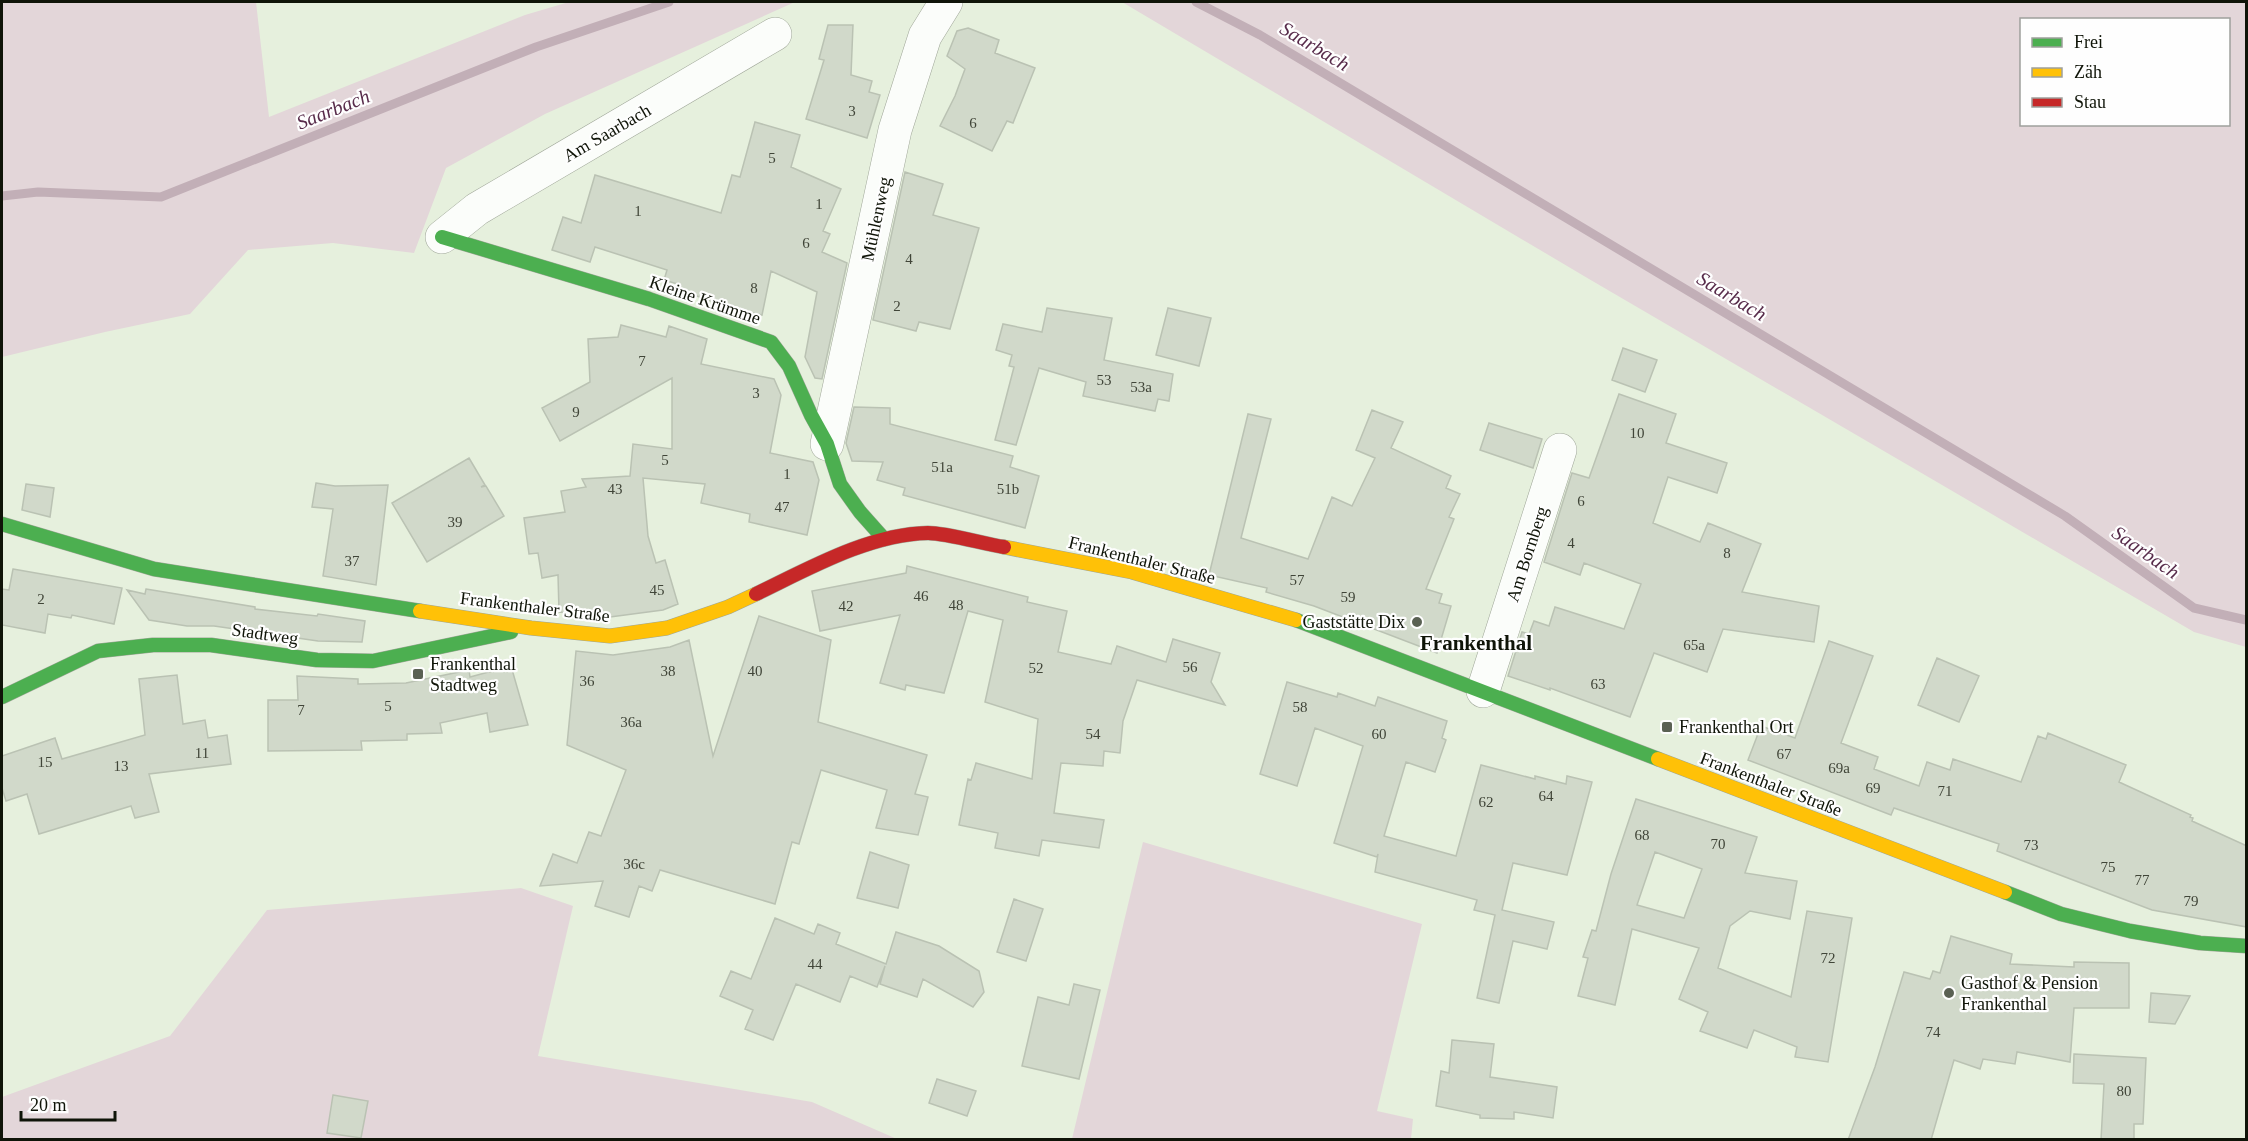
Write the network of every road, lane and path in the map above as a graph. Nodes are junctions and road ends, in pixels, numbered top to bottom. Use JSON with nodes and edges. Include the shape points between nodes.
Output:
{"nodes":[{"id":1,"x":946,"y":2,"type":"edge"},
{"id":2,"x":775,"y":34,"type":"dead end"},
{"id":3,"x":442,"y":237,"type":"joint"},
{"id":4,"x":827,"y":444,"type":"junction"},
{"id":5,"x":1560,"y":450,"type":"dead end"},
{"id":6,"x":2,"y":524,"type":"edge"},
{"id":7,"x":884,"y":539,"type":"junction"},
{"id":8,"x":531,"y":628,"type":"junction"},
{"id":9,"x":1483,"y":691,"type":"junction"},
{"id":10,"x":2,"y":697,"type":"edge"},
{"id":11,"x":2247,"y":946,"type":"edge"}],
"edges":[{"from":1,"to":4,"type":"street","name":"Mühlenweg","via":[[925,36],[895,130]]},
{"from":2,"to":3,"type":"street","name":"Am Saarbach","via":[[477,210]]},
{"from":3,"to":4,"type":"main road","name":"Kleine Krümme","via":[[649,299],[771,342],[789,366]]},
{"from":4,"to":7,"type":"main road","name":"Kleine Krümme","via":[[840,484]]},
{"from":5,"to":9,"type":"street","name":"Am Bornberg"},
{"from":6,"to":8,"type":"main road","name":"Frankenthaler Straße","via":[[154,569]]},
{"from":7,"to":8,"type":"main road","name":"Frankenthaler Straße","via":[[819,564],[728,607],[668,628],[610,636]]},
{"from":7,"to":9,"type":"main road","name":"Frankenthaler Straße","via":[[929,533],[1132,572],[1307,623]]},
{"from":8,"to":10,"type":"main road","name":"Stadtweg","via":[[373,661],[317,660],[211,645],[153,645],[98,651]]},
{"from":9,"to":11,"type":"main road","name":"Frankenthaler Straße","via":[[2061,914],[2146,933]]}]}
